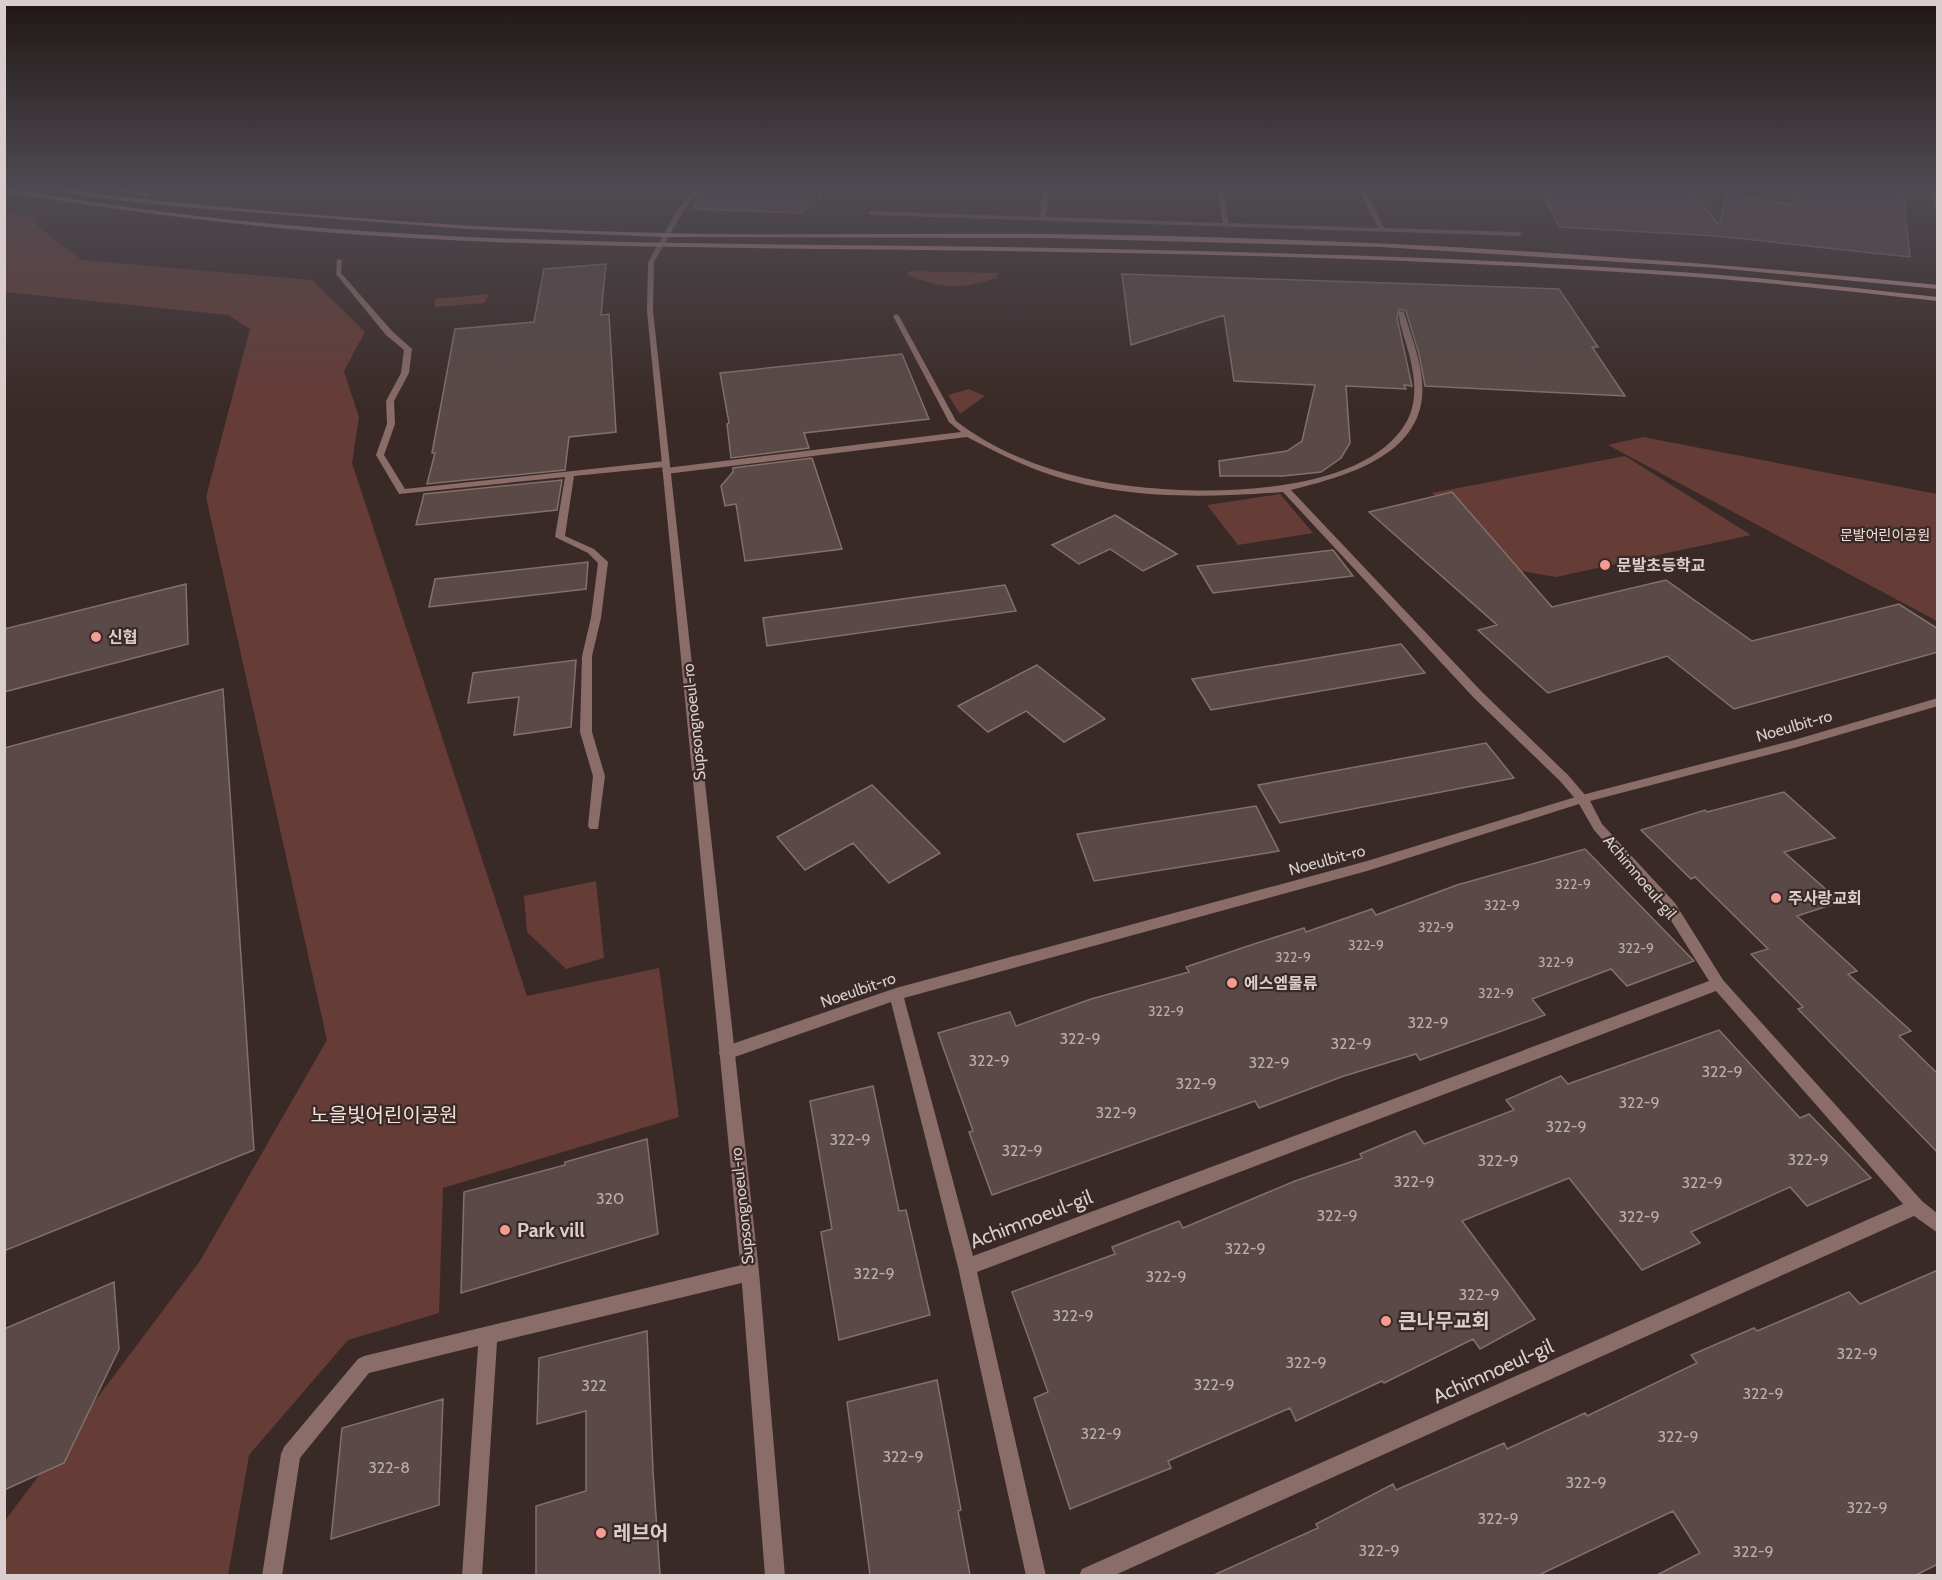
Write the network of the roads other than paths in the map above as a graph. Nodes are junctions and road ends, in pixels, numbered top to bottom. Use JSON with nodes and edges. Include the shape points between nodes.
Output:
{"nodes":[{"id":1,"x":339,"y":260,"type":"dead end"},
{"id":2,"x":652,"y":260,"type":"edge"},
{"id":3,"x":1428,"y":260,"type":"edge"},
{"id":4,"x":1635,"y":260,"type":"edge"},
{"id":5,"x":1938,"y":287,"type":"edge"},
{"id":6,"x":1938,"y":299,"type":"edge"},
{"id":7,"x":1401,"y":312,"type":"dead end"},
{"id":8,"x":896,"y":316,"type":"dead end"},
{"id":9,"x":968,"y":434,"type":"junction"},
{"id":10,"x":665,"y":467,"type":"junction"},
{"id":11,"x":570,"y":474,"type":"junction"},
{"id":12,"x":1285,"y":489,"type":"junction"},
{"id":13,"x":1938,"y":702,"type":"edge"},
{"id":14,"x":1582,"y":799,"type":"junction"},
{"id":15,"x":594,"y":826,"type":"dead end"},
{"id":16,"x":1718,"y":984,"type":"junction"},
{"id":17,"x":896,"y":994,"type":"junction"},
{"id":18,"x":726,"y":1053,"type":"junction"},
{"id":19,"x":1916,"y":1207,"type":"junction"},
{"id":20,"x":1938,"y":1225,"type":"edge"},
{"id":21,"x":967,"y":1267,"type":"junction"},
{"id":22,"x":750,"y":1272,"type":"junction"},
{"id":23,"x":488,"y":1336,"type":"junction"},
{"id":24,"x":272,"y":1575,"type":"edge"},
{"id":25,"x":472,"y":1575,"type":"edge"},
{"id":26,"x":775,"y":1575,"type":"edge"},
{"id":27,"x":1035,"y":1575,"type":"edge"},
{"id":28,"x":1089,"y":1575,"type":"edge"}],
"edges":[{"from":1,"to":11,"type":"street","via":[[338,273],[389,333],[408,349],[405,373],[390,401],[391,424],[380,455],[402,492]]},
{"from":2,"to":10,"type":"street","name":"Supsongnoeul-ro","via":[[650,311]]},
{"from":3,"to":6,"type":"main road","via":[[1723,276]]},
{"from":4,"to":5,"type":"main road"},
{"from":7,"to":12,"type":"street","via":[[1414,358],[1418,396],[1415,415],[1402,435],[1367,462],[1334,477]]},
{"from":8,"to":9,"type":"street","via":[[953,422]]},
{"from":9,"to":10,"type":"street"},
{"from":9,"to":12,"type":"street","via":[[998,453],[1038,469],[1104,486],[1211,495]]},
{"from":10,"to":11,"type":"street"},
{"from":10,"to":18,"type":"street","name":"Supsongnoeul-ro"},
{"from":11,"to":15,"type":"street","via":[[560,537],[591,551],[603,562],[587,656],[586,732],[599,776]]},
{"from":12,"to":14,"type":"street","name":"Achimnoeul-gil"},
{"from":13,"to":14,"type":"street","name":"Noeulbit-ro"},
{"from":14,"to":16,"type":"street","name":"Achimnoeul-gil","via":[[1598,827],[1670,907]]},
{"from":14,"to":17,"type":"street","name":"Noeulbit-ro","via":[[1367,866]]},
{"from":16,"to":19,"type":"street","name":"Achimnoeul-gil"},
{"from":16,"to":21,"type":"street","name":"Achimnoeul-gil"},
{"from":17,"to":18,"type":"street","name":"Noeulbit-ro"},
{"from":17,"to":21,"type":"street","name":"Achimnoeul-gil"},
{"from":18,"to":22,"type":"street","name":"Supsongnoeul-ro"},
{"from":19,"to":20,"type":"street","name":"Achimnoeul-gil"},
{"from":19,"to":28,"type":"street","name":"Achimnoeul-gil"},
{"from":21,"to":27,"type":"street","name":"Achimnoeul-gil"},
{"from":22,"to":23,"type":"street","name":"Supsongnoeul-ro"},
{"from":22,"to":26,"type":"street","name":"Supsongnoeul-ro"},
{"from":23,"to":24,"type":"street","name":"Supsongnoeul-ro","via":[[364,1365],[291,1454]]},
{"from":23,"to":25,"type":"street"}]}
